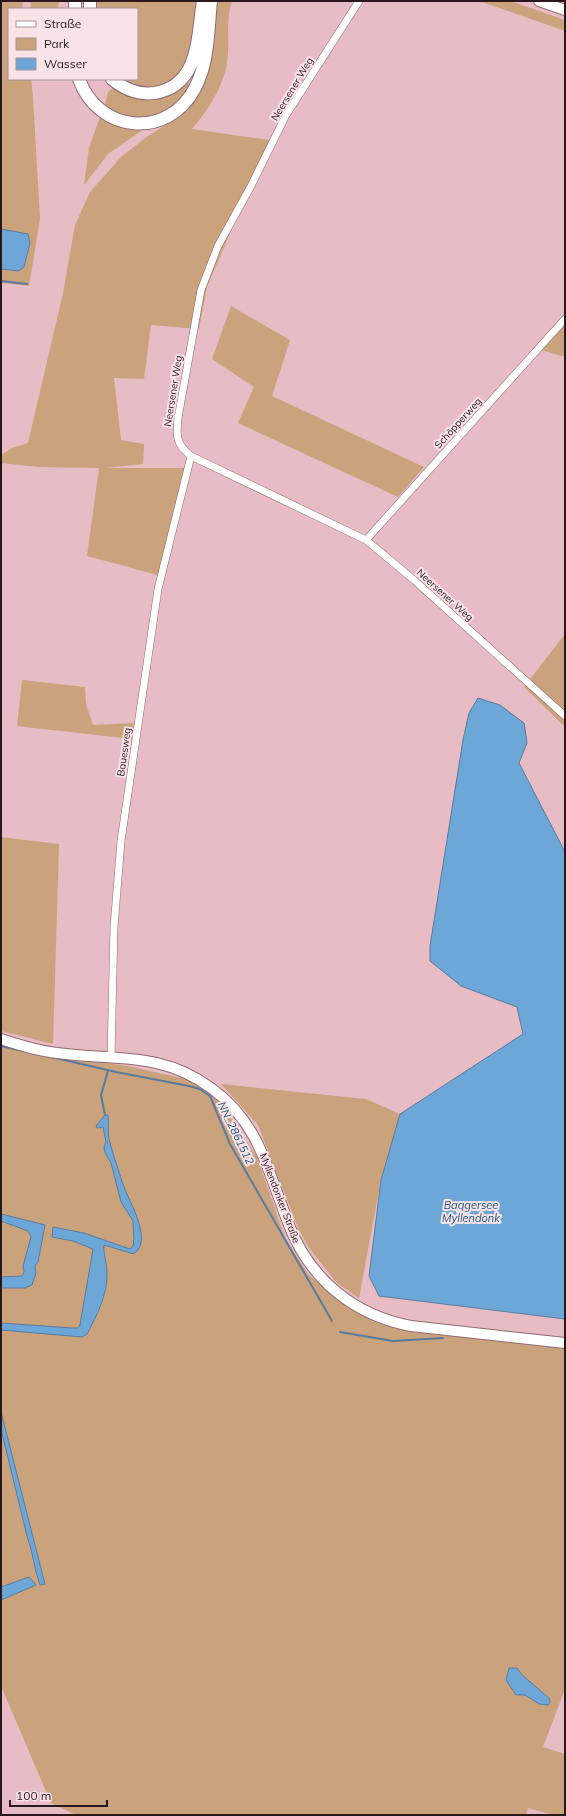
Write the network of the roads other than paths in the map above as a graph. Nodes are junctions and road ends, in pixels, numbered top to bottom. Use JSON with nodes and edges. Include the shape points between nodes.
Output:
{"nodes":[{"id":1,"x":211,"y":1,"type":"edge"},
{"id":2,"x":359,"y":1,"type":"edge"},
{"id":3,"x":539,"y":1,"type":"edge"},
{"id":4,"x":201,"y":4,"type":"edge"},
{"id":5,"x":565,"y":10,"type":"edge"},
{"id":6,"x":113,"y":80,"type":"edge"},
{"id":7,"x":80,"y":82,"type":"edge"},
{"id":8,"x":565,"y":319,"type":"edge"},
{"id":9,"x":191,"y":456,"type":"junction"},
{"id":10,"x":366,"y":540,"type":"junction"},
{"id":11,"x":565,"y":716,"type":"edge"},
{"id":12,"x":1,"y":1039,"type":"edge"},
{"id":13,"x":111,"y":1056,"type":"junction"},
{"id":14,"x":565,"y":1343,"type":"edge"}],
"edges":[{"from":1,"to":7,"type":"highway","via":[[201,73],[190,96],[174,112],[151,122],[125,122],[99,110]]},
{"from":2,"to":9,"type":"street","name":"Neersener Weg","via":[[286,115],[218,246],[201,290],[176,436],[183,450]]},
{"from":3,"to":5,"type":"street"},
{"from":4,"to":6,"type":"highway","via":[[197,46],[191,67],[175,85],[162,91],[137,93]]},
{"from":8,"to":10,"type":"street","name":"Schöpperweg"},
{"from":9,"to":10,"type":"street","name":"Neersener Weg"},
{"from":9,"to":13,"type":"street","name":"Bauesweg","via":[[158,589],[121,841],[114,927]]},
{"from":10,"to":11,"type":"street","name":"Neersener Weg"},
{"from":12,"to":13,"type":"street","name":"Myllendonker Straße","via":[[56,1053]]},
{"from":13,"to":14,"type":"street","name":"Myllendonker Straße","via":[[150,1061],[185,1072],[210,1087],[234,1108],[253,1133],[262,1151],[289,1226],[302,1253],[327,1284],[359,1309],[388,1321],[411,1326]]}]}
